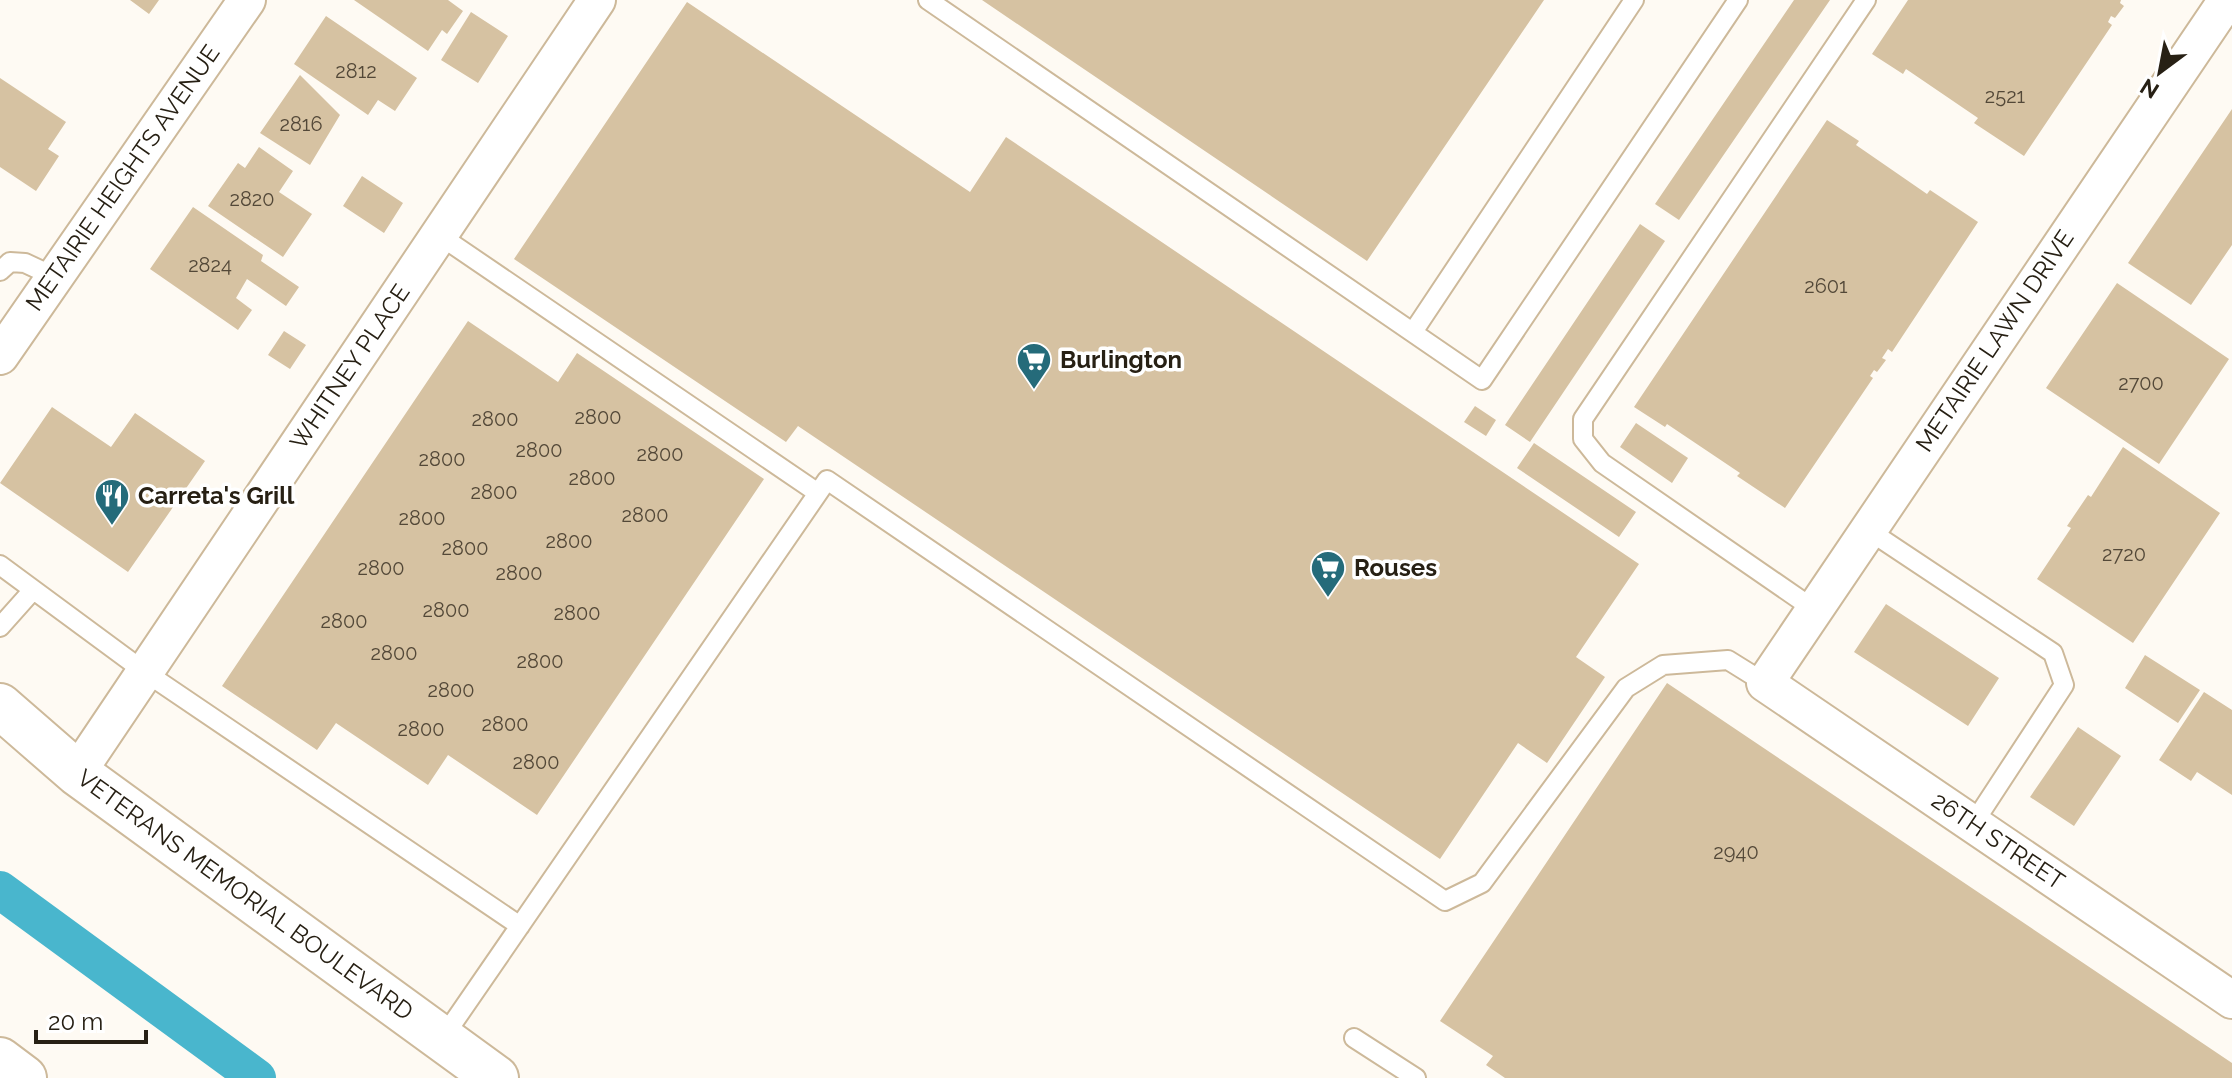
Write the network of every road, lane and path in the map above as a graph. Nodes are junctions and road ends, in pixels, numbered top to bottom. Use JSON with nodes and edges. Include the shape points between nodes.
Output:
{"nodes":[{"id":1,"x":247,"y":0,"type":"edge"},
{"id":2,"x":597,"y":0,"type":"edge"},
{"id":3,"x":928,"y":0,"type":"edge"},
{"id":4,"x":1634,"y":0,"type":"edge"},
{"id":5,"x":1738,"y":0,"type":"edge"},
{"id":6,"x":1866,"y":0,"type":"edge"},
{"id":7,"x":2227,"y":0,"type":"edge"},
{"id":8,"x":439,"y":235,"type":"junction"},
{"id":9,"x":0,"y":271,"type":"edge"},
{"id":10,"x":55,"y":277,"type":"junction"},
{"id":11,"x":1413,"y":332,"type":"junction"},
{"id":12,"x":0,"y":356,"type":"edge"},
{"id":13,"x":818,"y":493,"type":"junction"},
{"id":14,"x":1868,"y":530,"type":"junction"},
{"id":15,"x":0,"y":565,"type":"edge"},
{"id":16,"x":33,"y":590,"type":"junction"},
{"id":17,"x":1815,"y":610,"type":"junction"},
{"id":18,"x":0,"y":627,"type":"edge"},
{"id":19,"x":145,"y":672,"type":"junction"},
{"id":20,"x":1765,"y":683,"type":"junction"},
{"id":21,"x":0,"y":706,"type":"edge"},
{"id":22,"x":77,"y":773,"type":"junction"},
{"id":23,"x":1973,"y":824,"type":"junction"},
{"id":24,"x":520,"y":926,"type":"junction"},
{"id":25,"x":2232,"y":1000,"type":"edge"},
{"id":26,"x":1354,"y":1038,"type":"dead end"},
{"id":27,"x":442,"y":1039,"type":"junction"},
{"id":28,"x":0,"y":1060,"type":"edge"},
{"id":29,"x":24,"y":1078,"type":"edge"},
{"id":30,"x":459,"y":1078,"type":"edge"},
{"id":31,"x":496,"y":1078,"type":"edge"},
{"id":32,"x":1416,"y":1078,"type":"edge"}],
"edges":[{"from":1,"to":10,"type":"street","name":"METAIRIE HEIGHTS AVENUE"},
{"from":2,"to":8,"type":"street","name":"WHITNEY PLACE"},
{"from":3,"to":11,"type":"lane"},
{"from":4,"to":11,"type":"lane"},
{"from":5,"to":11,"type":"lane","via":[[1482,380]]},
{"from":6,"to":17,"type":"lane","via":[[1583,419],[1583,439],[1602,463]]},
{"from":7,"to":14,"type":"street","name":"METAIRIE LAWN DRIVE"},
{"from":8,"to":13,"type":"lane"},
{"from":8,"to":19,"type":"street","name":"WHITNEY PLACE"},
{"from":9,"to":10,"type":"lane","via":[[10,262],[25,263]]},
{"from":10,"to":12,"type":"street","name":"METAIRIE HEIGHTS AVENUE"},
{"from":13,"to":20,"type":"lane","via":[[827,480],[1445,901],[1482,883],[1626,688],[1663,665],[1728,660]]},
{"from":13,"to":24,"type":"lane"},
{"from":14,"to":17,"type":"street","name":"METAIRIE LAWN DRIVE"},
{"from":14,"to":23,"type":"lane","via":[[2053,653],[2064,685]]},
{"from":15,"to":16,"type":"lane"},
{"from":16,"to":18,"type":"lane"},
{"from":16,"to":19,"type":"lane"},
{"from":17,"to":20,"type":"street","name":"METAIRIE LAWN DRIVE"},
{"from":19,"to":22,"type":"street","name":"WHITNEY PLACE"},
{"from":19,"to":24,"type":"lane"},
{"from":20,"to":23,"type":"street","name":"26TH STREET"},
{"from":21,"to":22,"type":"main road","name":"VETERANS MEMORIAL BOULEVARD"},
{"from":22,"to":27,"type":"main road","name":"VETERANS MEMORIAL BOULEVARD"},
{"from":23,"to":25,"type":"street","name":"26TH STREET"},
{"from":24,"to":27,"type":"lane"},
{"from":26,"to":32,"type":"lane"},
{"from":27,"to":30,"type":"main road"},
{"from":27,"to":31,"type":"main road","name":"VETERANS MEMORIAL BOULEVARD"},
{"from":28,"to":29,"type":"main road"}]}
